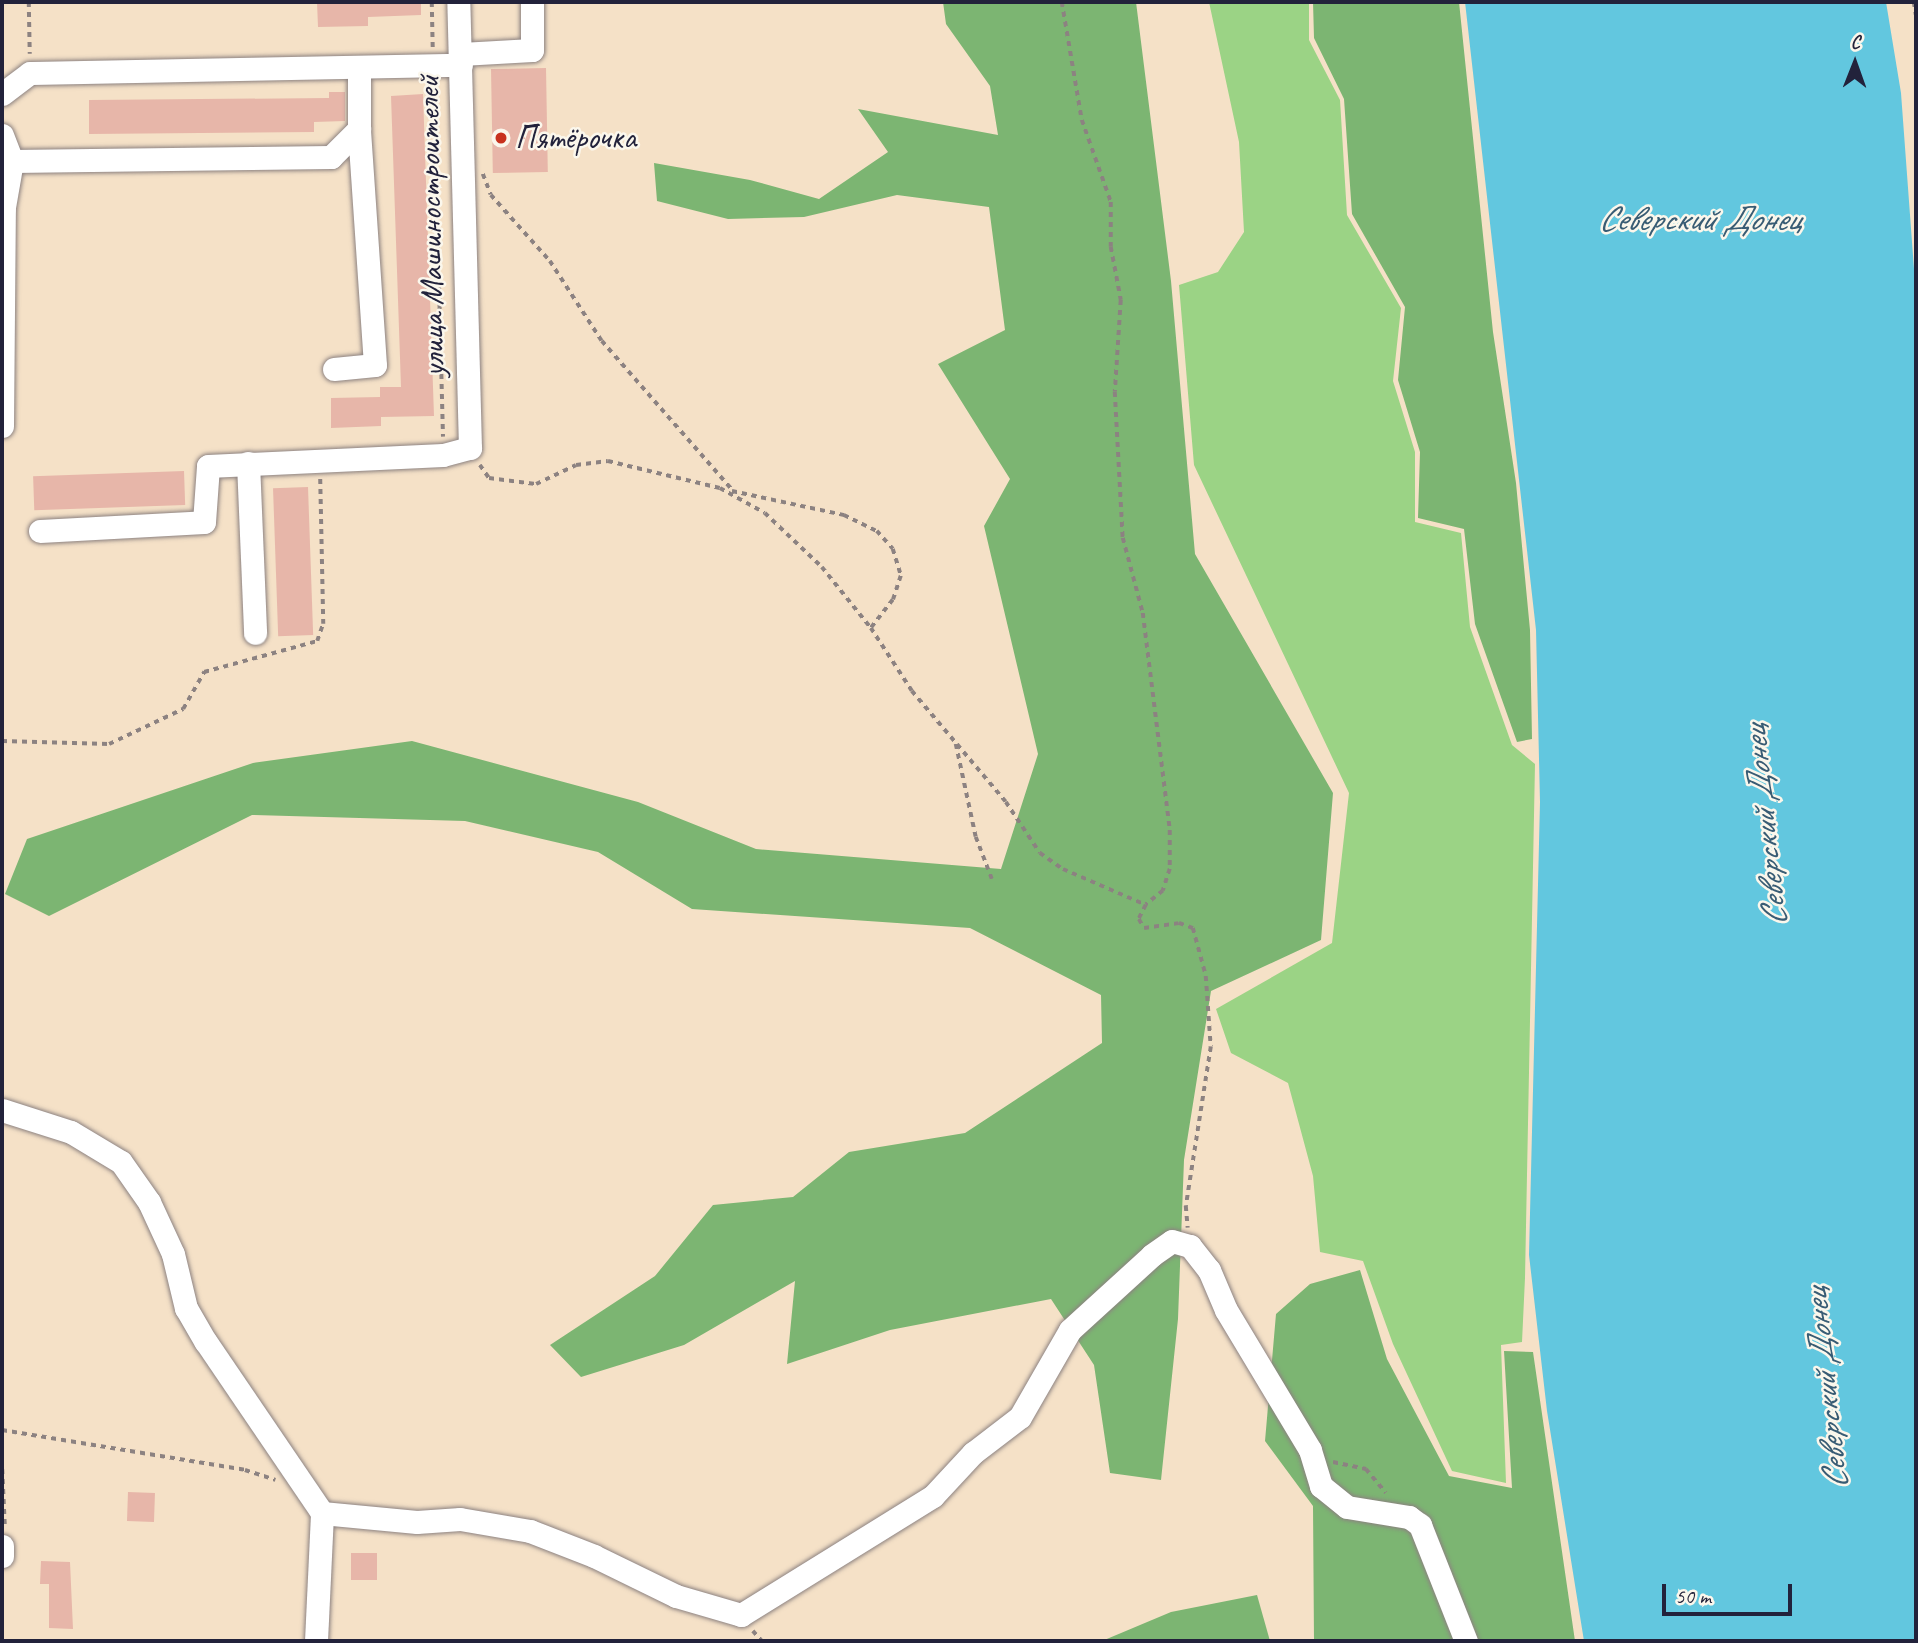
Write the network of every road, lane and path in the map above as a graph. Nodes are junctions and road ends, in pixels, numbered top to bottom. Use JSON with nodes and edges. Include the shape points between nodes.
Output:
{"nodes":[{"id":1,"x":29,"y":2,"type":"edge"},
{"id":2,"x":432,"y":2,"type":"edge"},
{"id":3,"x":458,"y":2,"type":"edge"},
{"id":4,"x":533,"y":2,"type":"edge"},
{"id":5,"x":1062,"y":2,"type":"edge"},
{"id":6,"x":1914,"y":2,"type":"edge"},
{"id":7,"x":1916,"y":15,"type":"edge"},
{"id":8,"x":461,"y":59,"type":"junction"},
{"id":9,"x":433,"y":65,"type":"junction"},
{"id":10,"x":359,"y":67,"type":"junction"},
{"id":11,"x":30,"y":73,"type":"junction"},
{"id":12,"x":2,"y":94,"type":"edge"},
{"id":13,"x":359,"y":130,"type":"junction"},
{"id":14,"x":2,"y":135,"type":"edge"},
{"id":15,"x":12,"y":161,"type":"junction"},
{"id":16,"x":480,"y":166,"type":"dead end"},
{"id":17,"x":334,"y":369,"type":"dead end"},
{"id":18,"x":2,"y":426,"type":"edge"},
{"id":19,"x":470,"y":448,"type":"junction"},
{"id":20,"x":443,"y":455,"type":"junction"},
{"id":21,"x":320,"y":461,"type":"junction"},
{"id":22,"x":248,"y":463,"type":"junction"},
{"id":23,"x":720,"y":488,"type":"junction"},
{"id":24,"x":734,"y":492,"type":"junction"},
{"id":25,"x":40,"y":531,"type":"dead end"},
{"id":26,"x":871,"y":628,"type":"junction"},
{"id":27,"x":255,"y":634,"type":"dead end"},
{"id":28,"x":2,"y":741,"type":"edge"},
{"id":29,"x":956,"y":742,"type":"junction"},
{"id":30,"x":992,"y":879,"type":"dead end"},
{"id":31,"x":1146,"y":905,"type":"junction"},
{"id":32,"x":2,"y":1110,"type":"edge"},
{"id":33,"x":1190,"y":1246,"type":"junction"},
{"id":34,"x":2,"y":1430,"type":"edge"},
{"id":35,"x":1310,"y":1450,"type":"junction"},
{"id":36,"x":2,"y":1459,"type":"edge"},
{"id":37,"x":307,"y":1490,"type":"junction"},
{"id":38,"x":1396,"y":1500,"type":"dead end"},
{"id":39,"x":322,"y":1513,"type":"junction"},
{"id":40,"x":2,"y":1550,"type":"edge"},
{"id":41,"x":316,"y":1641,"type":"edge"},
{"id":42,"x":1466,"y":1641,"type":"edge"}],
"edges":[{"from":1,"to":11,"type":"path"},
{"from":2,"to":9,"type":"path"},
{"from":3,"to":8,"type":"street","name":"улица Машиностроителей"},
{"from":4,"to":8,"type":"street","via":[[532,50]]},
{"from":5,"to":31,"type":"path","via":[[1082,120],[1111,202],[1111,247],[1121,300],[1115,392],[1123,538],[1143,613],[1161,730],[1159,765],[1166,779],[1170,869],[1163,891]]},
{"from":6,"to":7,"type":"path"},
{"from":8,"to":9,"type":"street"},
{"from":8,"to":19,"type":"street","name":"улица Машиностроителей"},
{"from":9,"to":10,"type":"street"},
{"from":9,"to":20,"type":"path"},
{"from":10,"to":11,"type":"street"},
{"from":10,"to":13,"type":"street"},
{"from":11,"to":12,"type":"street"},
{"from":13,"to":15,"type":"street","via":[[331,157]]},
{"from":13,"to":17,"type":"street","via":[[375,365]]},
{"from":14,"to":15,"type":"street"},
{"from":15,"to":18,"type":"street","via":[[4,207]]},
{"from":16,"to":24,"type":"path","via":[[491,195],[550,261],[639,389]]},
{"from":19,"to":20,"type":"street"},
{"from":19,"to":23,"type":"path","via":[[489,478],[536,484],[576,465],[608,461]]},
{"from":20,"to":21,"type":"street"},
{"from":21,"to":22,"type":"street"},
{"from":21,"to":28,"type":"path","via":[[323,624],[317,640],[204,672],[183,709],[109,744]]},
{"from":22,"to":25,"type":"street","via":[[208,466],[204,522]]},
{"from":22,"to":27,"type":"street"},
{"from":23,"to":24,"type":"path"},
{"from":23,"to":26,"type":"path","via":[[788,532]]},
{"from":24,"to":26,"type":"path","via":[[844,514],[877,531],[892,550],[901,576],[893,600]]},
{"from":26,"to":29,"type":"path","via":[[912,691]]},
{"from":29,"to":30,"type":"path","via":[[976,837]]},
{"from":29,"to":31,"type":"path","via":[[1006,802],[1040,853],[1063,869]]},
{"from":31,"to":33,"type":"path","via":[[1139,919],[1144,928],[1178,923],[1193,928],[1206,976],[1211,1047],[1186,1206]]},
{"from":32,"to":37,"type":"street","via":[[71,1132],[121,1162],[149,1202],[173,1254],[186,1308],[199,1331]]},
{"from":33,"to":35,"type":"street","via":[[1209,1270],[1226,1310]]},
{"from":33,"to":39,"type":"street","via":[[1172,1241],[1152,1255],[1070,1330],[1020,1417],[973,1453],[933,1496],[741,1615],[676,1596],[530,1531],[460,1520],[417,1522]]},
{"from":34,"to":37,"type":"path","via":[[245,1470]]},
{"from":35,"to":38,"type":"path","via":[[1321,1459],[1366,1469]]},
{"from":35,"to":42,"type":"street","via":[[1321,1486],[1331,1497],[1347,1507],[1409,1517],[1420,1525]]},
{"from":36,"to":40,"type":"path"},
{"from":37,"to":39,"type":"street"},
{"from":39,"to":41,"type":"street"}]}
